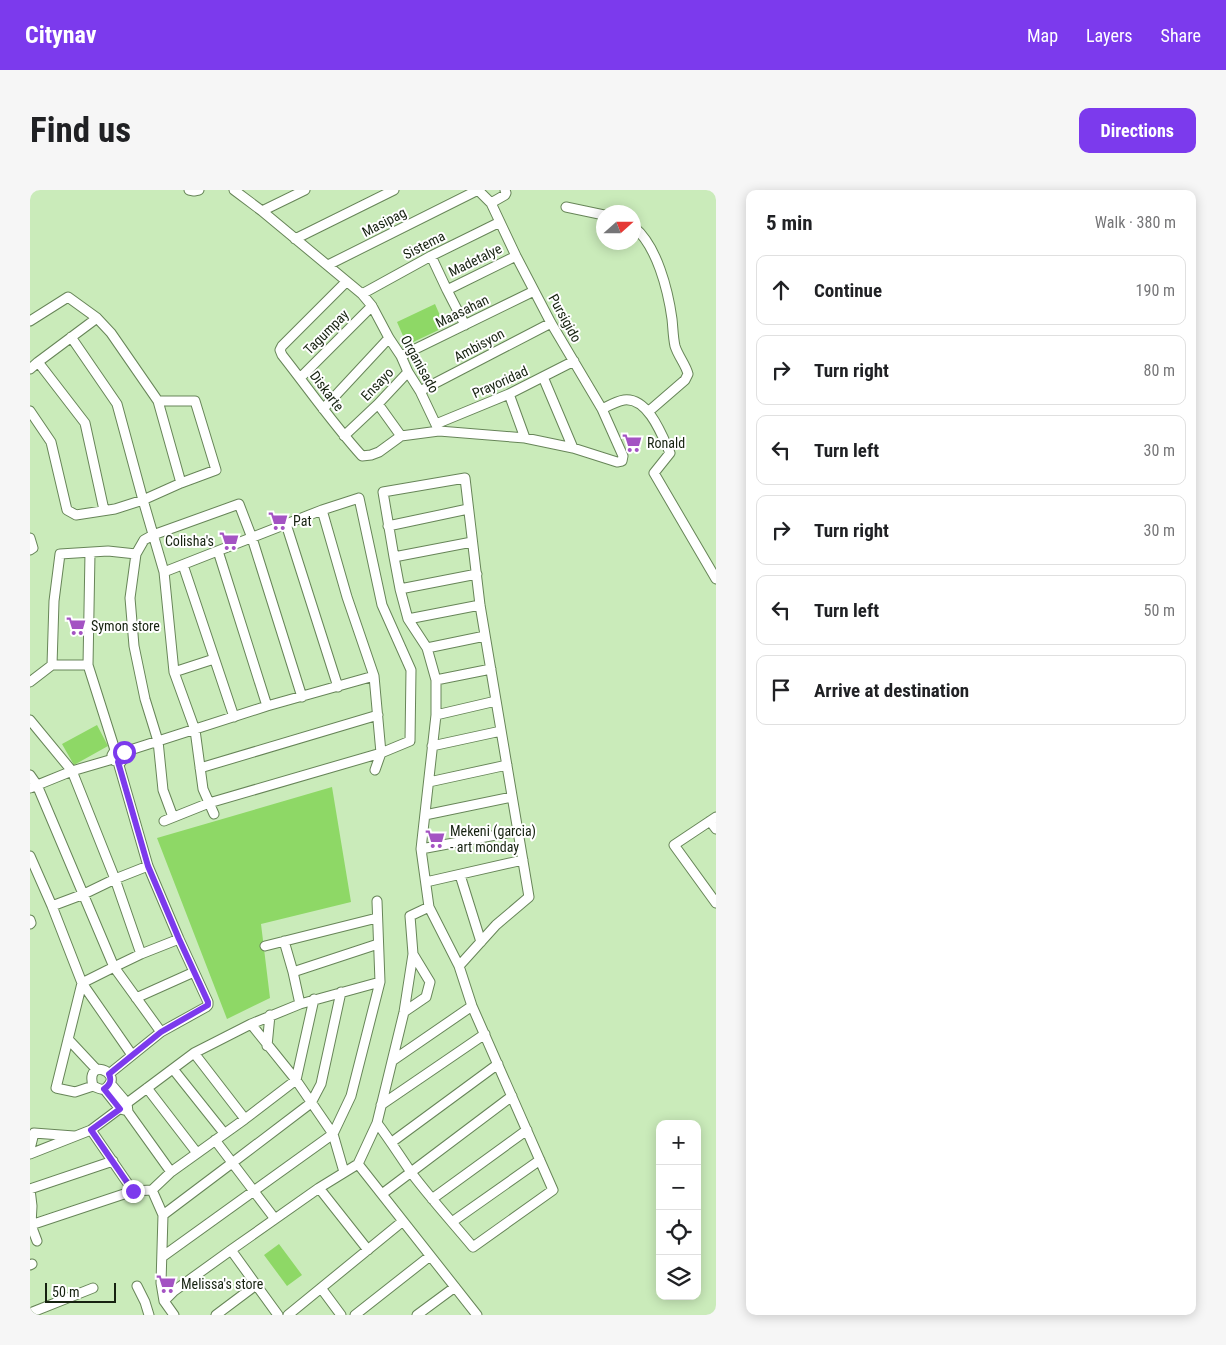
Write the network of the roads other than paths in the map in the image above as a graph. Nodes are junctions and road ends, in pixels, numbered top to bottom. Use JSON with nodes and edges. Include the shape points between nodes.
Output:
{"nodes":[{"id":1,"x":189,"y":190,"type":"edge"},
{"id":2,"x":199,"y":190,"type":"edge"},
{"id":3,"x":234,"y":190,"type":"edge"},
{"id":4,"x":305,"y":190,"type":"edge"},
{"id":5,"x":394,"y":190,"type":"edge"},
{"id":6,"x":478,"y":190,"type":"edge"},
{"id":7,"x":505,"y":190,"type":"edge"},
{"id":8,"x":491,"y":203,"type":"junction"},
{"id":9,"x":566,"y":207,"type":"dead end"},
{"id":10,"x":262,"y":211,"type":"junction"},
{"id":11,"x":596,"y":213,"type":"edge"},
{"id":12,"x":500,"y":222,"type":"junction"},
{"id":13,"x":641,"y":235,"type":"edge"},
{"id":14,"x":295,"y":239,"type":"junction"},
{"id":15,"x":431,"y":256,"type":"junction"},
{"id":16,"x":516,"y":256,"type":"junction"},
{"id":17,"x":328,"y":265,"type":"junction"},
{"id":18,"x":346,"y":282,"type":"junction"},
{"id":19,"x":447,"y":290,"type":"junction"},
{"id":20,"x":534,"y":291,"type":"junction"},
{"id":21,"x":362,"y":294,"type":"junction"},
{"id":22,"x":372,"y":306,"type":"junction"},
{"id":23,"x":98,"y":318,"type":"junction"},
{"id":24,"x":30,"y":321,"type":"edge"},
{"id":25,"x":551,"y":323,"type":"junction"},
{"id":26,"x":465,"y":325,"type":"junction"},
{"id":27,"x":71,"y":337,"type":"junction"},
{"id":28,"x":389,"y":338,"type":"junction"},
{"id":29,"x":401,"y":356,"type":"junction"},
{"id":30,"x":574,"y":361,"type":"junction"},
{"id":31,"x":38,"y":362,"type":"junction"},
{"id":32,"x":30,"y":369,"type":"edge"},
{"id":33,"x":408,"y":372,"type":"junction"},
{"id":34,"x":543,"y":377,"type":"junction"},
{"id":35,"x":300,"y":378,"type":"junction"},
{"id":36,"x":420,"y":391,"type":"junction"},
{"id":37,"x":509,"y":394,"type":"junction"},
{"id":38,"x":158,"y":401,"type":"junction"},
{"id":39,"x":378,"y":404,"type":"junction"},
{"id":40,"x":323,"y":408,"type":"junction"},
{"id":41,"x":602,"y":409,"type":"junction"},
{"id":42,"x":30,"y":411,"type":"edge"},
{"id":43,"x":648,"y":412,"type":"junction"},
{"id":44,"x":438,"y":428,"type":"junction"},
{"id":45,"x":344,"y":436,"type":"junction"},
{"id":46,"x":401,"y":436,"type":"junction"},
{"id":47,"x":525,"y":438,"type":"junction"},
{"id":48,"x":573,"y":448,"type":"junction"},
{"id":49,"x":181,"y":483,"type":"junction"},
{"id":50,"x":143,"y":500,"type":"junction"},
{"id":51,"x":468,"y":509,"type":"junction"},
{"id":52,"x":104,"y":510,"type":"junction"},
{"id":53,"x":322,"y":510,"type":"junction"},
{"id":54,"x":286,"y":524,"type":"junction"},
{"id":55,"x":388,"y":526,"type":"junction"},
{"id":56,"x":153,"y":535,"type":"junction"},
{"id":57,"x":30,"y":538,"type":"edge"},
{"id":58,"x":252,"y":538,"type":"junction"},
{"id":59,"x":472,"y":542,"type":"junction"},
{"id":60,"x":30,"y":550,"type":"edge"},
{"id":61,"x":218,"y":551,"type":"junction"},
{"id":62,"x":90,"y":553,"type":"junction"},
{"id":63,"x":136,"y":554,"type":"junction"},
{"id":64,"x":394,"y":557,"type":"junction"},
{"id":65,"x":183,"y":565,"type":"junction"},
{"id":66,"x":164,"y":572,"type":"junction"},
{"id":67,"x":477,"y":574,"type":"junction"},
{"id":68,"x":716,"y":579,"type":"edge"},
{"id":69,"x":400,"y":589,"type":"junction"},
{"id":70,"x":480,"y":605,"type":"junction"},
{"id":71,"x":408,"y":619,"type":"junction"},
{"id":72,"x":485,"y":636,"type":"junction"},
{"id":73,"x":426,"y":648,"type":"junction"},
{"id":74,"x":214,"y":659,"type":"junction"},
{"id":75,"x":88,"y":665,"type":"junction"},
{"id":76,"x":52,"y":666,"type":"junction"},
{"id":77,"x":491,"y":669,"type":"junction"},
{"id":78,"x":174,"y":672,"type":"junction"},
{"id":79,"x":374,"y":676,"type":"junction"},
{"id":80,"x":436,"y":680,"type":"junction"},
{"id":81,"x":30,"y":682,"type":"edge"},
{"id":82,"x":338,"y":687,"type":"junction"},
{"id":83,"x":302,"y":697,"type":"junction"},
{"id":84,"x":496,"y":701,"type":"junction"},
{"id":85,"x":267,"y":706,"type":"junction"},
{"id":86,"x":378,"y":715,"type":"junction"},
{"id":87,"x":436,"y":715,"type":"junction"},
{"id":88,"x":234,"y":717,"type":"junction"},
{"id":89,"x":30,"y":720,"type":"edge"},
{"id":90,"x":195,"y":730,"type":"junction"},
{"id":91,"x":501,"y":731,"type":"junction"},
{"id":92,"x":158,"y":741,"type":"junction"},
{"id":93,"x":432,"y":746,"type":"junction"},
{"id":94,"x":381,"y":753,"type":"junction"},
{"id":95,"x":118,"y":756,"type":"junction"},
{"id":96,"x":507,"y":765,"type":"junction"},
{"id":97,"x":200,"y":768,"type":"junction"},
{"id":98,"x":375,"y":770,"type":"dead end"},
{"id":99,"x":72,"y":771,"type":"junction"},
{"id":100,"x":30,"y":776,"type":"edge"},
{"id":101,"x":429,"y":782,"type":"junction"},
{"id":102,"x":34,"y":786,"type":"edge"},
{"id":103,"x":512,"y":797,"type":"junction"},
{"id":104,"x":209,"y":803,"type":"junction"},
{"id":105,"x":214,"y":814,"type":"dead end"},
{"id":106,"x":425,"y":815,"type":"junction"},
{"id":107,"x":173,"y":817,"type":"junction"},
{"id":108,"x":713,"y":819,"type":"edge"},
{"id":109,"x":164,"y":821,"type":"dead end"},
{"id":110,"x":716,"y":829,"type":"edge"},
{"id":111,"x":518,"y":831,"type":"junction"},
{"id":112,"x":421,"y":849,"type":"junction"},
{"id":113,"x":30,"y":856,"type":"edge"},
{"id":114,"x":523,"y":860,"type":"junction"},
{"id":115,"x":148,"y":866,"type":"junction"},
{"id":116,"x":460,"y":875,"type":"junction"},
{"id":117,"x":115,"y":879,"type":"junction"},
{"id":118,"x":426,"y":882,"type":"junction"},
{"id":119,"x":84,"y":894,"type":"junction"},
{"id":120,"x":376,"y":901,"type":"dead end"},
{"id":121,"x":716,"y":902,"type":"edge"},
{"id":122,"x":52,"y":906,"type":"junction"},
{"id":123,"x":429,"y":907,"type":"junction"},
{"id":124,"x":377,"y":918,"type":"junction"},
{"id":125,"x":30,"y":920,"type":"edge"},
{"id":126,"x":30,"y":924,"type":"edge"},
{"id":127,"x":179,"y":939,"type":"junction"},
{"id":128,"x":284,"y":941,"type":"junction"},
{"id":129,"x":481,"y":942,"type":"junction"},
{"id":130,"x":378,"y":944,"type":"junction"},
{"id":131,"x":265,"y":946,"type":"dead end"},
{"id":132,"x":141,"y":954,"type":"junction"},
{"id":133,"x":413,"y":954,"type":"junction"},
{"id":134,"x":459,"y":966,"type":"junction"},
{"id":135,"x":114,"y":967,"type":"junction"},
{"id":136,"x":194,"y":972,"type":"junction"},
{"id":137,"x":293,"y":972,"type":"junction"},
{"id":138,"x":380,"y":982,"type":"junction"},
{"id":139,"x":82,"y":983,"type":"junction"},
{"id":140,"x":341,"y":992,"type":"junction"},
{"id":141,"x":136,"y":998,"type":"junction"},
{"id":142,"x":314,"y":1000,"type":"junction"},
{"id":143,"x":300,"y":1004,"type":"junction"},
{"id":144,"x":472,"y":1006,"type":"junction"},
{"id":145,"x":404,"y":1012,"type":"junction"},
{"id":146,"x":270,"y":1015,"type":"junction"},
{"id":147,"x":251,"y":1024,"type":"junction"},
{"id":148,"x":161,"y":1032,"type":"junction"},
{"id":149,"x":484,"y":1034,"type":"junction"},
{"id":150,"x":68,"y":1039,"type":"junction"},
{"id":151,"x":268,"y":1046,"type":"junction"},
{"id":152,"x":194,"y":1053,"type":"junction"},
{"id":153,"x":132,"y":1055,"type":"junction"},
{"id":154,"x":392,"y":1061,"type":"junction"},
{"id":155,"x":498,"y":1064,"type":"junction"},
{"id":156,"x":173,"y":1069,"type":"junction"},
{"id":157,"x":97,"y":1070,"type":"junction"},
{"id":158,"x":296,"y":1080,"type":"junction"},
{"id":159,"x":108,"y":1082,"type":"junction"},
{"id":160,"x":93,"y":1086,"type":"junction"},
{"id":161,"x":147,"y":1088,"type":"junction"},
{"id":162,"x":512,"y":1096,"type":"junction"},
{"id":163,"x":311,"y":1103,"type":"junction"},
{"id":164,"x":381,"y":1105,"type":"junction"},
{"id":165,"x":125,"y":1108,"type":"junction"},
{"id":166,"x":244,"y":1119,"type":"junction"},
{"id":167,"x":377,"y":1123,"type":"junction"},
{"id":168,"x":91,"y":1130,"type":"junction"},
{"id":169,"x":527,"y":1130,"type":"junction"},
{"id":170,"x":224,"y":1133,"type":"junction"},
{"id":171,"x":333,"y":1134,"type":"junction"},
{"id":172,"x":77,"y":1136,"type":"junction"},
{"id":173,"x":215,"y":1140,"type":"junction"},
{"id":174,"x":392,"y":1142,"type":"junction"},
{"id":175,"x":30,"y":1149,"type":"edge"},
{"id":176,"x":197,"y":1153,"type":"junction"},
{"id":177,"x":30,"y":1154,"type":"edge"},
{"id":178,"x":540,"y":1160,"type":"junction"},
{"id":179,"x":113,"y":1161,"type":"junction"},
{"id":180,"x":232,"y":1163,"type":"junction"},
{"id":181,"x":358,"y":1164,"type":"junction"},
{"id":182,"x":171,"y":1172,"type":"junction"},
{"id":183,"x":344,"y":1172,"type":"junction"},
{"id":184,"x":412,"y":1172,"type":"junction"},
{"id":185,"x":319,"y":1188,"type":"junction"},
{"id":186,"x":30,"y":1189,"type":"edge"},
{"id":187,"x":152,"y":1190,"type":"junction"},
{"id":188,"x":253,"y":1190,"type":"junction"},
{"id":189,"x":133,"y":1191,"type":"junction"},
{"id":190,"x":382,"y":1194,"type":"junction"},
{"id":191,"x":432,"y":1199,"type":"junction"},
{"id":192,"x":163,"y":1215,"type":"junction"},
{"id":193,"x":276,"y":1219,"type":"junction"},
{"id":194,"x":403,"y":1221,"type":"junction"},
{"id":195,"x":452,"y":1222,"type":"junction"},
{"id":196,"x":31,"y":1225,"type":"edge"},
{"id":197,"x":37,"y":1241,"type":"dead end"},
{"id":198,"x":231,"y":1250,"type":"junction"},
{"id":199,"x":368,"y":1250,"type":"junction"},
{"id":200,"x":162,"y":1256,"type":"junction"},
{"id":201,"x":430,"y":1256,"type":"junction"},
{"id":202,"x":256,"y":1285,"type":"junction"},
{"id":203,"x":137,"y":1286,"type":"dead end"},
{"id":204,"x":93,"y":1288,"type":"dead end"},
{"id":205,"x":321,"y":1288,"type":"junction"},
{"id":206,"x":455,"y":1288,"type":"junction"},
{"id":207,"x":164,"y":1301,"type":"junction"},
{"id":208,"x":429,"y":1312,"type":"edge"},
{"id":209,"x":30,"y":1313,"type":"edge"},
{"id":210,"x":149,"y":1315,"type":"edge"},
{"id":211,"x":174,"y":1315,"type":"edge"},
{"id":212,"x":216,"y":1315,"type":"edge"},
{"id":213,"x":278,"y":1315,"type":"edge"},
{"id":214,"x":288,"y":1315,"type":"edge"},
{"id":215,"x":341,"y":1315,"type":"edge"},
{"id":216,"x":355,"y":1315,"type":"edge"},
{"id":217,"x":417,"y":1315,"type":"edge"},
{"id":218,"x":477,"y":1315,"type":"edge"}],
"edges":[{"from":1,"to":2,"type":"street"},
{"from":3,"to":10,"type":"street","name":"Organisado"},
{"from":4,"to":10,"type":"street"},
{"from":5,"to":14,"type":"street"},
{"from":6,"to":8,"type":"street","name":"Pursigido"},
{"from":6,"to":17,"type":"street","name":"Masipag"},
{"from":7,"to":8,"type":"street","via":[[505,196]]},
{"from":8,"to":12,"type":"street","name":"Pursigido"},
{"from":9,"to":11,"type":"street"},
{"from":10,"to":14,"type":"street","name":"Organisado"},
{"from":12,"to":15,"type":"street","name":"Sistema"},
{"from":12,"to":16,"type":"street","name":"Pursigido"},
{"from":13,"to":43,"type":"street","via":[[662,276],[676,347],[688,374]]},
{"from":14,"to":17,"type":"street","name":"Organisado"},
{"from":15,"to":19,"type":"street"},
{"from":15,"to":21,"type":"street","name":"Sistema"},
{"from":16,"to":19,"type":"street","name":"Madetalye"},
{"from":16,"to":20,"type":"street","name":"Pursigido"},
{"from":17,"to":18,"type":"street","name":"Organisado"},
{"from":18,"to":21,"type":"street","name":"Organisado"},
{"from":18,"to":35,"type":"street","name":"Diskarte","via":[[280,350]]},
{"from":19,"to":26,"type":"street"},
{"from":20,"to":25,"type":"street","name":"Pursigido"},
{"from":20,"to":26,"type":"street","name":"Maasahan"},
{"from":21,"to":22,"type":"street","name":"Organisado"},
{"from":22,"to":28,"type":"street","name":"Organisado"},
{"from":22,"to":35,"type":"street","name":"Tagumpay"},
{"from":23,"to":24,"type":"street","via":[[68,297]]},
{"from":23,"to":27,"type":"street"},
{"from":23,"to":38,"type":"street"},
{"from":25,"to":30,"type":"street","name":"Pursigido"},
{"from":25,"to":36,"type":"street","name":"Ambisyon"},
{"from":26,"to":29,"type":"street","name":"Maasahan"},
{"from":27,"to":31,"type":"street"},
{"from":27,"to":50,"type":"street","via":[[117,404]]},
{"from":28,"to":29,"type":"street","name":"Organisado"},
{"from":28,"to":40,"type":"street"},
{"from":29,"to":33,"type":"street","name":"Organisado"},
{"from":30,"to":34,"type":"street","name":"Prayoridad"},
{"from":30,"to":41,"type":"street","name":"Pursigido"},
{"from":31,"to":32,"type":"street"},
{"from":31,"to":52,"type":"street","via":[[85,423]]},
{"from":33,"to":36,"type":"street","name":"Organisado"},
{"from":33,"to":39,"type":"street","name":"Ensayo"},
{"from":34,"to":37,"type":"street","name":"Prayoridad"},
{"from":34,"to":48,"type":"street"},
{"from":35,"to":40,"type":"street","name":"Diskarte"},
{"from":36,"to":44,"type":"street","name":"Organisado"},
{"from":37,"to":44,"type":"street","name":"Prayoridad"},
{"from":37,"to":47,"type":"street"},
{"from":38,"to":49,"type":"street"},
{"from":38,"to":49,"type":"street","via":[[195,401],[216,470]]},
{"from":39,"to":45,"type":"street","name":"Ensayo"},
{"from":39,"to":46,"type":"street"},
{"from":40,"to":45,"type":"street","name":"Diskarte"},
{"from":41,"to":43,"type":"street","via":[[624,400],[638,402]]},
{"from":41,"to":48,"type":"street","name":"Pursigido","via":[[623,456],[622,461]]},
{"from":42,"to":52,"type":"street","via":[[51,442],[67,510],[76,515]]},
{"from":43,"to":68,"type":"street","via":[[670,453],[654,473]]},
{"from":44,"to":46,"type":"street"},
{"from":44,"to":47,"type":"street"},
{"from":45,"to":46,"type":"street","name":"Diskarte","via":[[362,456],[379,452]]},
{"from":47,"to":48,"type":"street"},
{"from":49,"to":50,"type":"street"},
{"from":50,"to":52,"type":"street"},
{"from":50,"to":56,"type":"street"},
{"from":51,"to":55,"type":"street"},
{"from":51,"to":55,"type":"street","via":[[465,478],[383,492]]},
{"from":51,"to":59,"type":"street"},
{"from":53,"to":54,"type":"street"},
{"from":53,"to":79,"type":"street"},
{"from":53,"to":94,"type":"street","via":[[359,498],[382,605],[411,670],[410,741]]},
{"from":54,"to":58,"type":"street"},
{"from":54,"to":82,"type":"street"},
{"from":55,"to":64,"type":"street"},
{"from":56,"to":58,"type":"street","via":[[239,504]]},
{"from":56,"to":63,"type":"street","via":[[144,540]]},
{"from":56,"to":66,"type":"street"},
{"from":57,"to":60,"type":"street","via":[[33,548]]},
{"from":58,"to":61,"type":"street"},
{"from":58,"to":83,"type":"street"},
{"from":59,"to":64,"type":"street"},
{"from":59,"to":67,"type":"street"},
{"from":61,"to":65,"type":"street"},
{"from":61,"to":85,"type":"street"},
{"from":62,"to":63,"type":"street"},
{"from":62,"to":75,"type":"street"},
{"from":62,"to":76,"type":"street","via":[[60,554],[54,601]]},
{"from":63,"to":92,"type":"street","via":[[130,598],[134,646],[145,700]]},
{"from":64,"to":69,"type":"street"},
{"from":65,"to":66,"type":"street"},
{"from":65,"to":74,"type":"street"},
{"from":66,"to":78,"type":"street"},
{"from":67,"to":69,"type":"street"},
{"from":67,"to":70,"type":"street"},
{"from":69,"to":71,"type":"street"},
{"from":70,"to":71,"type":"street"},
{"from":70,"to":72,"type":"street"},
{"from":71,"to":73,"type":"street"},
{"from":72,"to":73,"type":"street"},
{"from":72,"to":77,"type":"street"},
{"from":73,"to":80,"type":"street"},
{"from":74,"to":78,"type":"street"},
{"from":74,"to":88,"type":"street"},
{"from":75,"to":76,"type":"street"},
{"from":75,"to":95,"type":"street"},
{"from":76,"to":81,"type":"street"},
{"from":77,"to":80,"type":"street"},
{"from":77,"to":84,"type":"street"},
{"from":78,"to":90,"type":"street"},
{"from":79,"to":82,"type":"street"},
{"from":79,"to":86,"type":"street"},
{"from":80,"to":87,"type":"street"},
{"from":82,"to":83,"type":"street"},
{"from":83,"to":85,"type":"street"},
{"from":84,"to":87,"type":"street"},
{"from":84,"to":91,"type":"street"},
{"from":85,"to":88,"type":"street"},
{"from":86,"to":94,"type":"street"},
{"from":86,"to":97,"type":"street"},
{"from":87,"to":93,"type":"street"},
{"from":88,"to":90,"type":"street"},
{"from":89,"to":99,"type":"street"},
{"from":90,"to":92,"type":"street"},
{"from":90,"to":97,"type":"street"},
{"from":91,"to":93,"type":"street"},
{"from":91,"to":96,"type":"street"},
{"from":92,"to":95,"type":"street"},
{"from":92,"to":107,"type":"street","via":[[163,790]]},
{"from":93,"to":101,"type":"street"},
{"from":94,"to":98,"type":"street"},
{"from":94,"to":104,"type":"street"},
{"from":95,"to":99,"type":"street"},
{"from":95,"to":115,"type":"street"},
{"from":96,"to":101,"type":"street"},
{"from":96,"to":103,"type":"street"},
{"from":97,"to":104,"type":"street"},
{"from":99,"to":102,"type":"street"},
{"from":99,"to":117,"type":"street"},
{"from":100,"to":102,"type":"street"},
{"from":101,"to":106,"type":"street"},
{"from":102,"to":119,"type":"street"},
{"from":103,"to":106,"type":"street"},
{"from":103,"to":111,"type":"street"},
{"from":104,"to":105,"type":"street"},
{"from":104,"to":107,"type":"street"},
{"from":106,"to":112,"type":"street"},
{"from":107,"to":109,"type":"street"},
{"from":108,"to":110,"type":"street"},
{"from":108,"to":121,"type":"street","via":[[674,845]]},
{"from":111,"to":112,"type":"street"},
{"from":111,"to":114,"type":"street"},
{"from":112,"to":118,"type":"street"},
{"from":113,"to":122,"type":"street"},
{"from":114,"to":116,"type":"street"},
{"from":114,"to":129,"type":"street","via":[[529,897]]},
{"from":115,"to":117,"type":"street"},
{"from":115,"to":127,"type":"street"},
{"from":116,"to":118,"type":"street"},
{"from":116,"to":129,"type":"street"},
{"from":117,"to":119,"type":"street"},
{"from":117,"to":132,"type":"street"},
{"from":118,"to":123,"type":"street"},
{"from":119,"to":122,"type":"street"},
{"from":119,"to":135,"type":"street"},
{"from":120,"to":124,"type":"street"},
{"from":122,"to":139,"type":"street"},
{"from":123,"to":133,"type":"street","via":[[410,916]]},
{"from":123,"to":134,"type":"street"},
{"from":124,"to":128,"type":"street"},
{"from":124,"to":130,"type":"street"},
{"from":125,"to":126,"type":"street"},
{"from":127,"to":132,"type":"street"},
{"from":127,"to":136,"type":"street"},
{"from":128,"to":131,"type":"street"},
{"from":128,"to":137,"type":"street"},
{"from":129,"to":134,"type":"street"},
{"from":130,"to":137,"type":"street"},
{"from":130,"to":138,"type":"street"},
{"from":132,"to":135,"type":"street"},
{"from":133,"to":145,"type":"street"},
{"from":133,"to":145,"type":"street","via":[[430,982],[426,998]]},
{"from":134,"to":144,"type":"street"},
{"from":135,"to":139,"type":"street"},
{"from":135,"to":141,"type":"street"},
{"from":136,"to":141,"type":"street"},
{"from":136,"to":148,"type":"street","via":[[208,1005]]},
{"from":137,"to":143,"type":"street"},
{"from":138,"to":140,"type":"street"},
{"from":138,"to":171,"type":"street","via":[[351,1096]]},
{"from":139,"to":150,"type":"street"},
{"from":139,"to":153,"type":"street"},
{"from":140,"to":142,"type":"street"},
{"from":140,"to":163,"type":"street","via":[[321,1084]]},
{"from":141,"to":148,"type":"street"},
{"from":142,"to":143,"type":"street"},
{"from":142,"to":158,"type":"street"},
{"from":143,"to":146,"type":"street"},
{"from":144,"to":149,"type":"street"},
{"from":144,"to":154,"type":"street"},
{"from":145,"to":154,"type":"street"},
{"from":146,"to":147,"type":"street"},
{"from":146,"to":151,"type":"street"},
{"from":147,"to":151,"type":"street"},
{"from":147,"to":152,"type":"street"},
{"from":148,"to":153,"type":"street"},
{"from":149,"to":155,"type":"street"},
{"from":149,"to":164,"type":"street"},
{"from":150,"to":157,"type":"street"},
{"from":150,"to":160,"type":"street","via":[[56,1088],[75,1092]]},
{"from":151,"to":158,"type":"street"},
{"from":152,"to":156,"type":"street"},
{"from":152,"to":166,"type":"street"},
{"from":153,"to":159,"type":"street"},
{"from":154,"to":164,"type":"street"},
{"from":155,"to":162,"type":"street"},
{"from":155,"to":174,"type":"street"},
{"from":156,"to":161,"type":"street"},
{"from":156,"to":170,"type":"street"},
{"from":157,"to":159,"type":"street","via":[[103,1069]]},
{"from":157,"to":160,"type":"street","via":[[91,1078]]},
{"from":158,"to":163,"type":"street"},
{"from":158,"to":166,"type":"street"},
{"from":159,"to":160,"type":"street","via":[[100,1090]]},
{"from":159,"to":165,"type":"street"},
{"from":161,"to":165,"type":"street"},
{"from":161,"to":176,"type":"street"},
{"from":162,"to":169,"type":"street"},
{"from":162,"to":184,"type":"street"},
{"from":163,"to":171,"type":"street"},
{"from":163,"to":180,"type":"street"},
{"from":164,"to":167,"type":"street"},
{"from":165,"to":168,"type":"street"},
{"from":165,"to":182,"type":"street"},
{"from":166,"to":170,"type":"street"},
{"from":167,"to":174,"type":"street"},
{"from":167,"to":181,"type":"street"},
{"from":168,"to":172,"type":"street"},
{"from":168,"to":179,"type":"street"},
{"from":169,"to":178,"type":"street"},
{"from":169,"to":191,"type":"street"},
{"from":170,"to":173,"type":"street"},
{"from":171,"to":183,"type":"street"},
{"from":171,"to":188,"type":"street"},
{"from":172,"to":175,"type":"street","via":[[34,1134]]},
{"from":172,"to":177,"type":"street"},
{"from":173,"to":176,"type":"street"},
{"from":173,"to":180,"type":"street"},
{"from":174,"to":184,"type":"street"},
{"from":176,"to":182,"type":"street"},
{"from":178,"to":195,"type":"street"},
{"from":178,"to":195,"type":"street","via":[[554,1190],[473,1247]]},
{"from":179,"to":186,"type":"street"},
{"from":179,"to":189,"type":"street"},
{"from":180,"to":188,"type":"street"},
{"from":180,"to":192,"type":"street"},
{"from":181,"to":183,"type":"street"},
{"from":181,"to":190,"type":"street"},
{"from":182,"to":187,"type":"street"},
{"from":183,"to":185,"type":"street"},
{"from":184,"to":190,"type":"street"},
{"from":184,"to":191,"type":"street"},
{"from":185,"to":193,"type":"street"},
{"from":185,"to":199,"type":"street"},
{"from":186,"to":196,"type":"street"},
{"from":187,"to":189,"type":"street"},
{"from":187,"to":192,"type":"street"},
{"from":188,"to":193,"type":"street"},
{"from":188,"to":200,"type":"street"},
{"from":189,"to":196,"type":"street"},
{"from":190,"to":194,"type":"street"},
{"from":191,"to":195,"type":"street"},
{"from":192,"to":200,"type":"street"},
{"from":193,"to":198,"type":"street"},
{"from":194,"to":199,"type":"street"},
{"from":194,"to":201,"type":"street"},
{"from":196,"to":197,"type":"street"},
{"from":198,"to":202,"type":"street"},
{"from":198,"to":207,"type":"street"},
{"from":199,"to":205,"type":"street"},
{"from":200,"to":207,"type":"street"},
{"from":201,"to":206,"type":"street"},
{"from":201,"to":216,"type":"street"},
{"from":202,"to":212,"type":"street"},
{"from":202,"to":213,"type":"street"},
{"from":203,"to":210,"type":"street"},
{"from":204,"to":209,"type":"street"},
{"from":205,"to":214,"type":"street"},
{"from":205,"to":215,"type":"street"},
{"from":206,"to":208,"type":"street"},
{"from":206,"to":218,"type":"street"},
{"from":207,"to":211,"type":"street"},
{"from":208,"to":217,"type":"street"}]}
